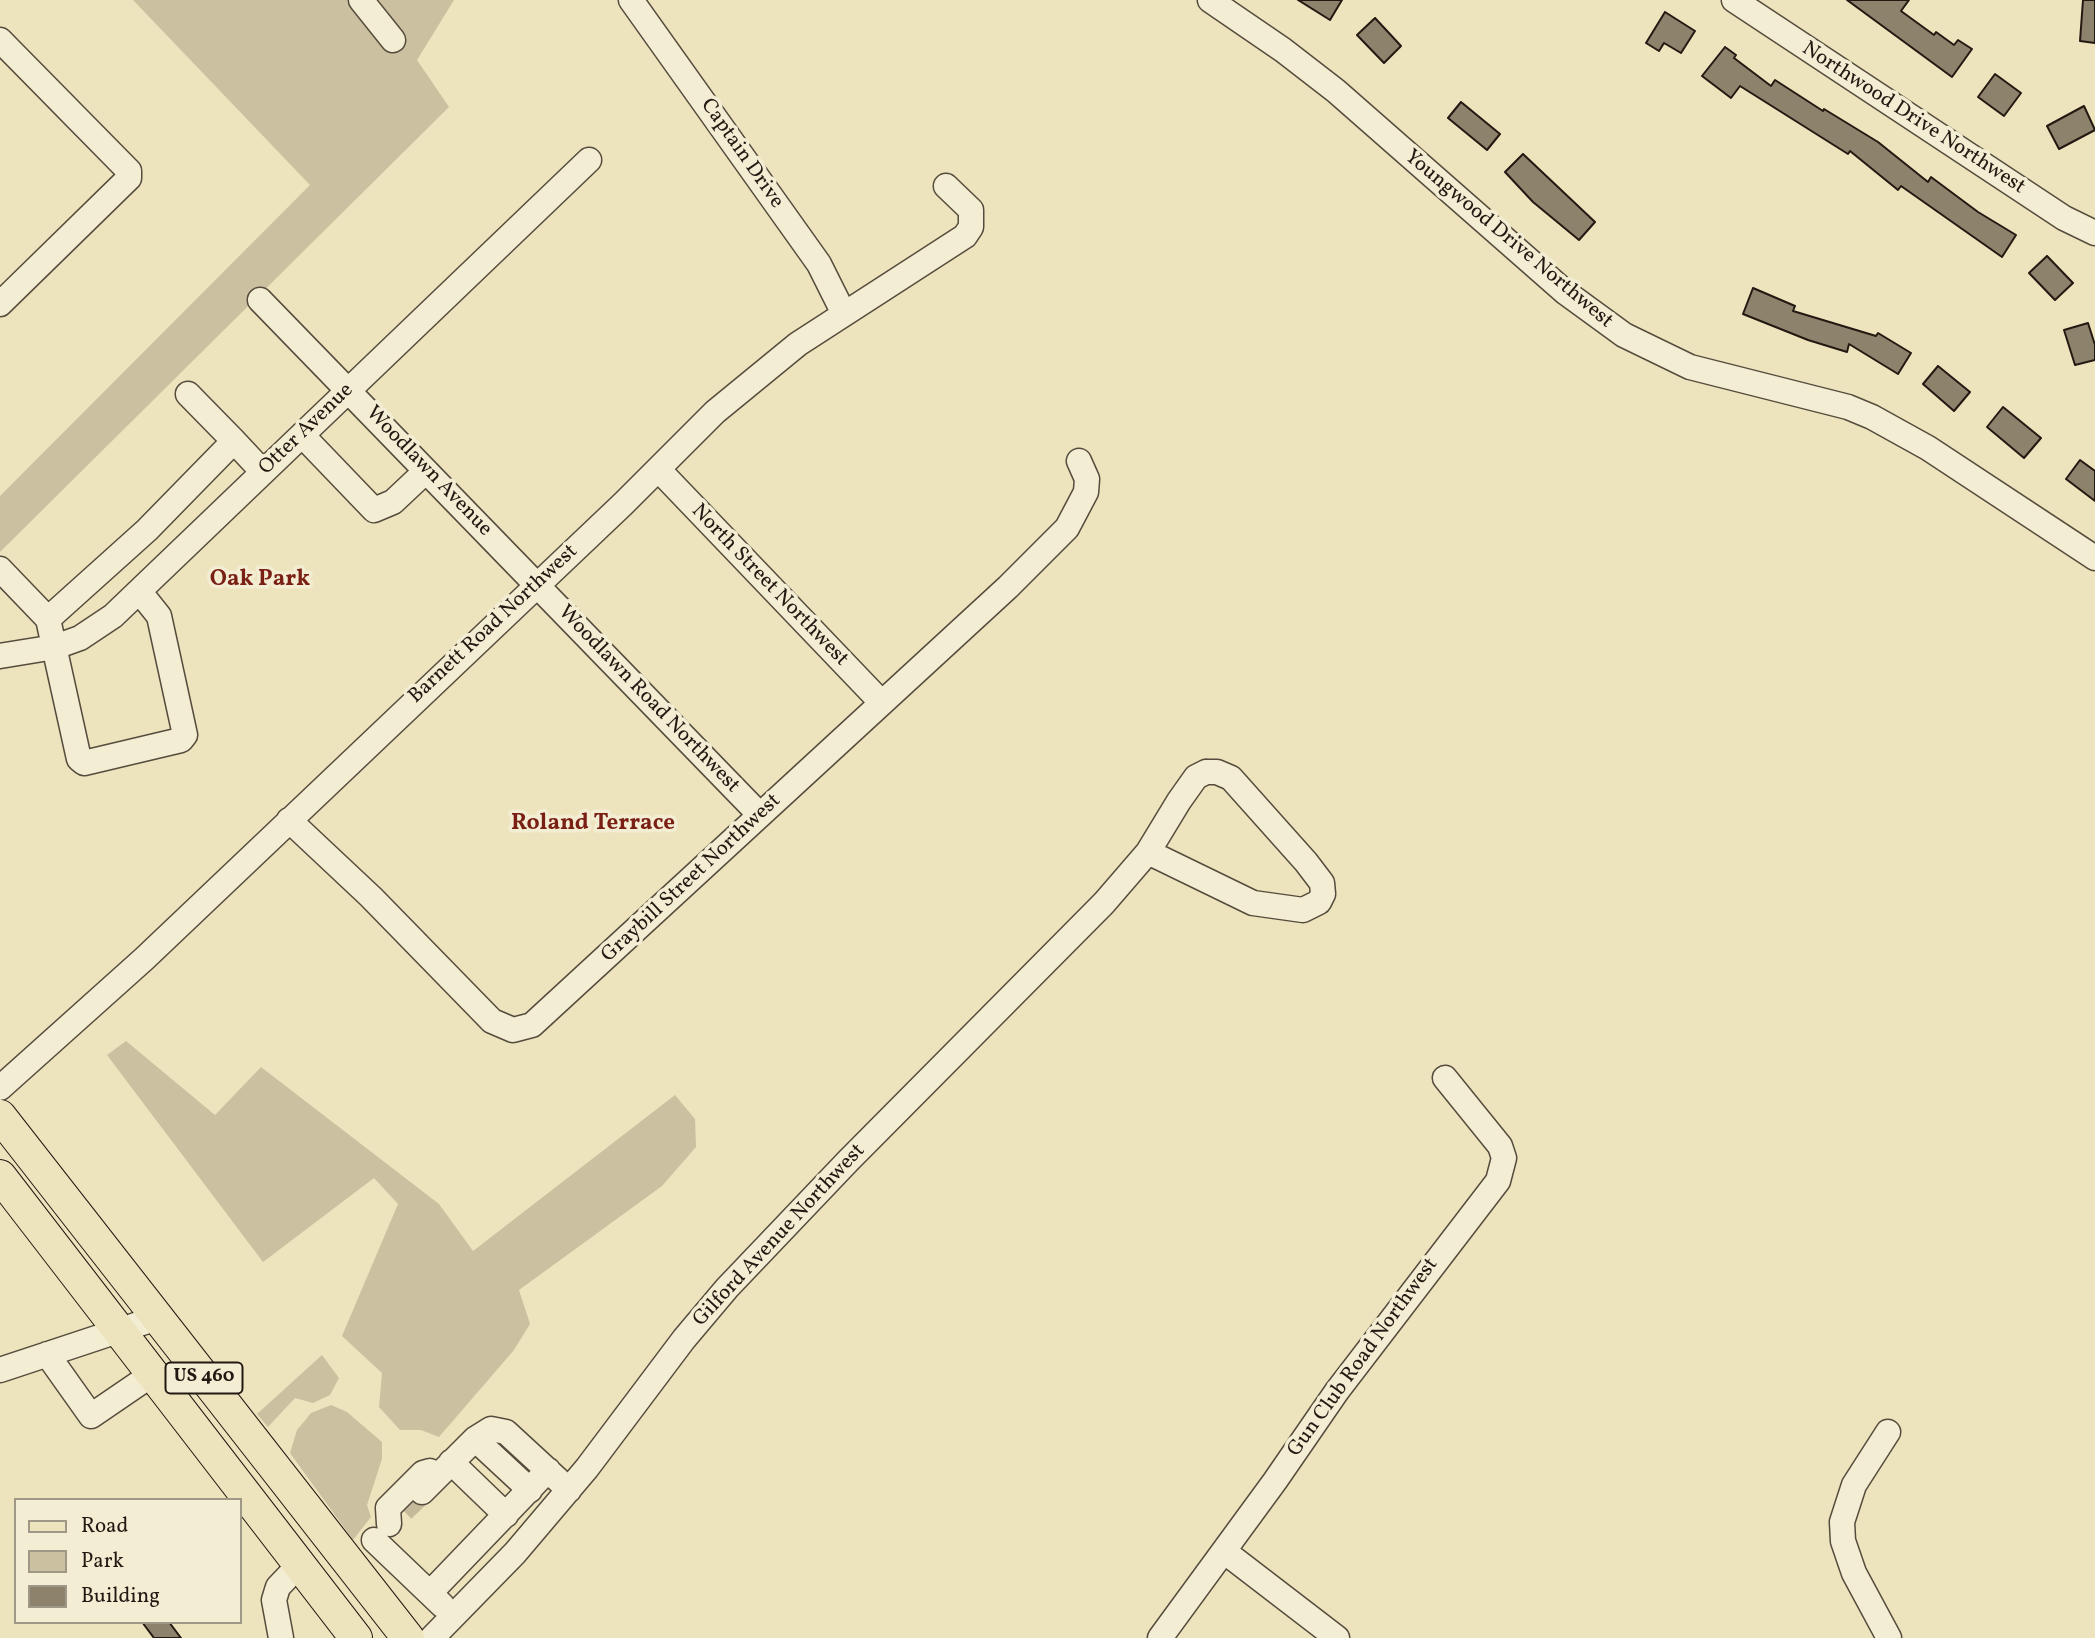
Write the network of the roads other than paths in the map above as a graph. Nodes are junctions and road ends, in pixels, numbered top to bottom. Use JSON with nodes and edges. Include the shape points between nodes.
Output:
{"nodes":[{"id":1,"x":360,"y":0,"type":"edge"},
{"id":2,"x":631,"y":0,"type":"edge"},
{"id":3,"x":1210,"y":0,"type":"edge"},
{"id":4,"x":1734,"y":0,"type":"edge"},
{"id":5,"x":1237,"y":8,"type":"edge"},
{"id":6,"x":0,"y":40,"type":"edge"},
{"id":7,"x":393,"y":40,"type":"dead end"},
{"id":8,"x":589,"y":160,"type":"dead end"},
{"id":9,"x":946,"y":186,"type":"dead end"},
{"id":10,"x":2095,"y":233,"type":"edge"},
{"id":11,"x":260,"y":300,"type":"dead end"},
{"id":12,"x":0,"y":304,"type":"edge"},
{"id":13,"x":843,"y":312,"type":"junction"},
{"id":14,"x":348,"y":390,"type":"junction"},
{"id":15,"x":188,"y":394,"type":"dead end"},
{"id":16,"x":302,"y":435,"type":"junction"},
{"id":17,"x":234,"y":441,"type":"junction"},
{"id":18,"x":1079,"y":461,"type":"dead end"},
{"id":19,"x":658,"y":469,"type":"junction"},
{"id":20,"x":426,"y":471,"type":"junction"},
{"id":21,"x":263,"y":472,"type":"junction"},
{"id":22,"x":2095,"y":558,"type":"edge"},
{"id":23,"x":0,"y":569,"type":"edge"},
{"id":24,"x":536,"y":584,"type":"junction"},
{"id":25,"x":139,"y":591,"type":"junction"},
{"id":26,"x":48,"y":620,"type":"junction"},
{"id":27,"x":55,"y":647,"type":"junction"},
{"id":28,"x":0,"y":656,"type":"edge"},
{"id":29,"x":881,"y":702,"type":"junction"},
{"id":30,"x":760,"y":815,"type":"junction"},
{"id":31,"x":289,"y":820,"type":"junction"},
{"id":32,"x":1148,"y":852,"type":"junction"},
{"id":33,"x":1445,"y":1078,"type":"dead end"},
{"id":34,"x":0,"y":1088,"type":"edge"},
{"id":35,"x":0,"y":1116,"type":"edge"},
{"id":36,"x":0,"y":1176,"type":"edge"},
{"id":37,"x":157,"y":1318,"type":"junction"},
{"id":38,"x":120,"y":1330,"type":"junction"},
{"id":39,"x":47,"y":1354,"type":"junction"},
{"id":40,"x":0,"y":1370,"type":"edge"},
{"id":41,"x":154,"y":1373,"type":"junction"},
{"id":42,"x":1888,"y":1432,"type":"dead end"},
{"id":43,"x":475,"y":1438,"type":"junction"},
{"id":44,"x":449,"y":1464,"type":"junction"},
{"id":45,"x":548,"y":1470,"type":"junction"},
{"id":46,"x":530,"y":1490,"type":"junction"},
{"id":47,"x":569,"y":1490,"type":"junction"},
{"id":48,"x":422,"y":1492,"type":"tunnel mouth"},
{"id":49,"x":506,"y":1515,"type":"junction"},
{"id":50,"x":389,"y":1525,"type":"junction"},
{"id":51,"x":1225,"y":1552,"type":"junction"},
{"id":52,"x":300,"y":1564,"type":"junction"},
{"id":53,"x":350,"y":1565,"type":"junction"},
{"id":54,"x":430,"y":1593,"type":"junction"},
{"id":55,"x":453,"y":1616,"type":"junction"},
{"id":56,"x":281,"y":1638,"type":"edge"},
{"id":57,"x":356,"y":1638,"type":"edge"},
{"id":58,"x":408,"y":1638,"type":"edge"},
{"id":59,"x":432,"y":1638,"type":"edge"},
{"id":60,"x":1160,"y":1638,"type":"edge"},
{"id":61,"x":1337,"y":1638,"type":"edge"},
{"id":62,"x":1889,"y":1638,"type":"edge"}],
"edges":[{"from":1,"to":7,"type":"street"},
{"from":2,"to":13,"type":"street","name":"Captain Drive","via":[[819,264]]},
{"from":3,"to":5,"type":"street","name":"Youngwood Drive Northwest"},
{"from":4,"to":10,"type":"street","name":"Northwood Drive Northwest","via":[[2064,218]]},
{"from":5,"to":22,"type":"street","name":"Youngwood Drive Northwest","via":[[1554,284],[1624,335],[1690,366],[1872,417],[1962,469]]},
{"from":6,"to":12,"type":"street","via":[[129,171],[126,183]]},
{"from":8,"to":14,"type":"street","name":"Otter Avenue"},
{"from":9,"to":13,"type":"street","name":"Barnett Road Northwest","via":[[971,211],[971,227],[965,236]]},
{"from":11,"to":14,"type":"street","name":"Woodlawn Avenue"},
{"from":13,"to":19,"type":"street","name":"Barnett Road Northwest","via":[[757,375]]},
{"from":14,"to":16,"type":"street","name":"Otter Avenue"},
{"from":14,"to":20,"type":"street","name":"Woodlawn Avenue"},
{"from":15,"to":17,"type":"street"},
{"from":16,"to":20,"type":"street","via":[[374,510],[393,502]]},
{"from":16,"to":21,"type":"street","name":"Otter Avenue"},
{"from":17,"to":21,"type":"street"},
{"from":17,"to":26,"type":"street","via":[[147,530]]},
{"from":18,"to":29,"type":"street","name":"Graybill Street Northwest","via":[[1087,479],[1086,492],[1067,528]]},
{"from":19,"to":24,"type":"street","name":"Barnett Road Northwest"},
{"from":19,"to":29,"type":"street","name":"North Street Northwest"},
{"from":20,"to":24,"type":"street","name":"Woodlawn Avenue"},
{"from":21,"to":25,"type":"street","name":"Otter Avenue"},
{"from":23,"to":26,"type":"street"},
{"from":24,"to":30,"type":"street","name":"Woodlawn Road Northwest"},
{"from":24,"to":31,"type":"street","name":"Barnett Road Northwest"},
{"from":25,"to":27,"type":"street","name":"Otter Avenue","via":[[101,625]]},
{"from":25,"to":27,"type":"street","via":[[159,616],[185,729],[181,740],[84,763],[79,759]]},
{"from":26,"to":27,"type":"street"},
{"from":27,"to":28,"type":"street","name":"Otter Avenue"},
{"from":29,"to":30,"type":"street","name":"Graybill Street Northwest"},
{"from":30,"to":31,"type":"street","name":"Graybill Street Northwest","via":[[531,1025],[513,1030],[492,1021]]},
{"from":31,"to":34,"type":"street","name":"Barnett Road Northwest"},
{"from":32,"to":32,"type":"street","name":"Gilford Avenue Northwest","via":[[1196,777],[1217,772],[1231,778],[1306,862],[1322,883],[1323,894],[1312,908],[1265,906]]},
{"from":32,"to":47,"type":"street","name":"Gilford Avenue Northwest","via":[[1104,903],[727,1288]]},
{"from":33,"to":51,"type":"street","name":"Gun Club Road Northwest","via":[[1500,1146],[1504,1158],[1498,1181],[1337,1391]]},
{"from":35,"to":37,"type":"main road","number":"US 460"},
{"from":36,"to":38,"type":"main road","number":"US 460"},
{"from":37,"to":38,"type":"street"},
{"from":37,"to":53,"type":"main road","number":"US 460"},
{"from":38,"to":39,"type":"street"},
{"from":38,"to":41,"type":"main road","number":"US 460"},
{"from":39,"to":40,"type":"street"},
{"from":39,"to":41,"type":"street","via":[[91,1416]]},
{"from":41,"to":52,"type":"main road","number":"US 460"},
{"from":42,"to":62,"type":"street","via":[[1854,1485],[1842,1522],[1854,1573]]},
{"from":43,"to":44,"type":"street"},
{"from":43,"to":45,"type":"street","via":[[491,1429],[506,1432]]},
{"from":43,"to":46,"type":"street"},
{"from":44,"to":48,"type":"street"},
{"from":44,"to":49,"type":"street"},
{"from":44,"to":50,"type":"street","via":[[424,1473],[388,1508]]},
{"from":45,"to":46,"type":"street"},
{"from":45,"to":47,"type":"street"},
{"from":46,"to":49,"type":"street"},
{"from":47,"to":55,"type":"street","name":"Gilford Avenue Northwest"},
{"from":49,"to":54,"type":"street"},
{"from":50,"to":53,"type":"street"},
{"from":50,"to":54,"type":"street"},
{"from":51,"to":60,"type":"street","name":"Gun Club Road Northwest"},
{"from":51,"to":61,"type":"street"},
{"from":52,"to":56,"type":"street","via":[[278,1587],[274,1600]]},
{"from":52,"to":57,"type":"main road","number":"US 460"},
{"from":53,"to":58,"type":"main road","number":"US 460"},
{"from":54,"to":55,"type":"street"},
{"from":55,"to":59,"type":"street","name":"Gilford Avenue Northwest"}]}
